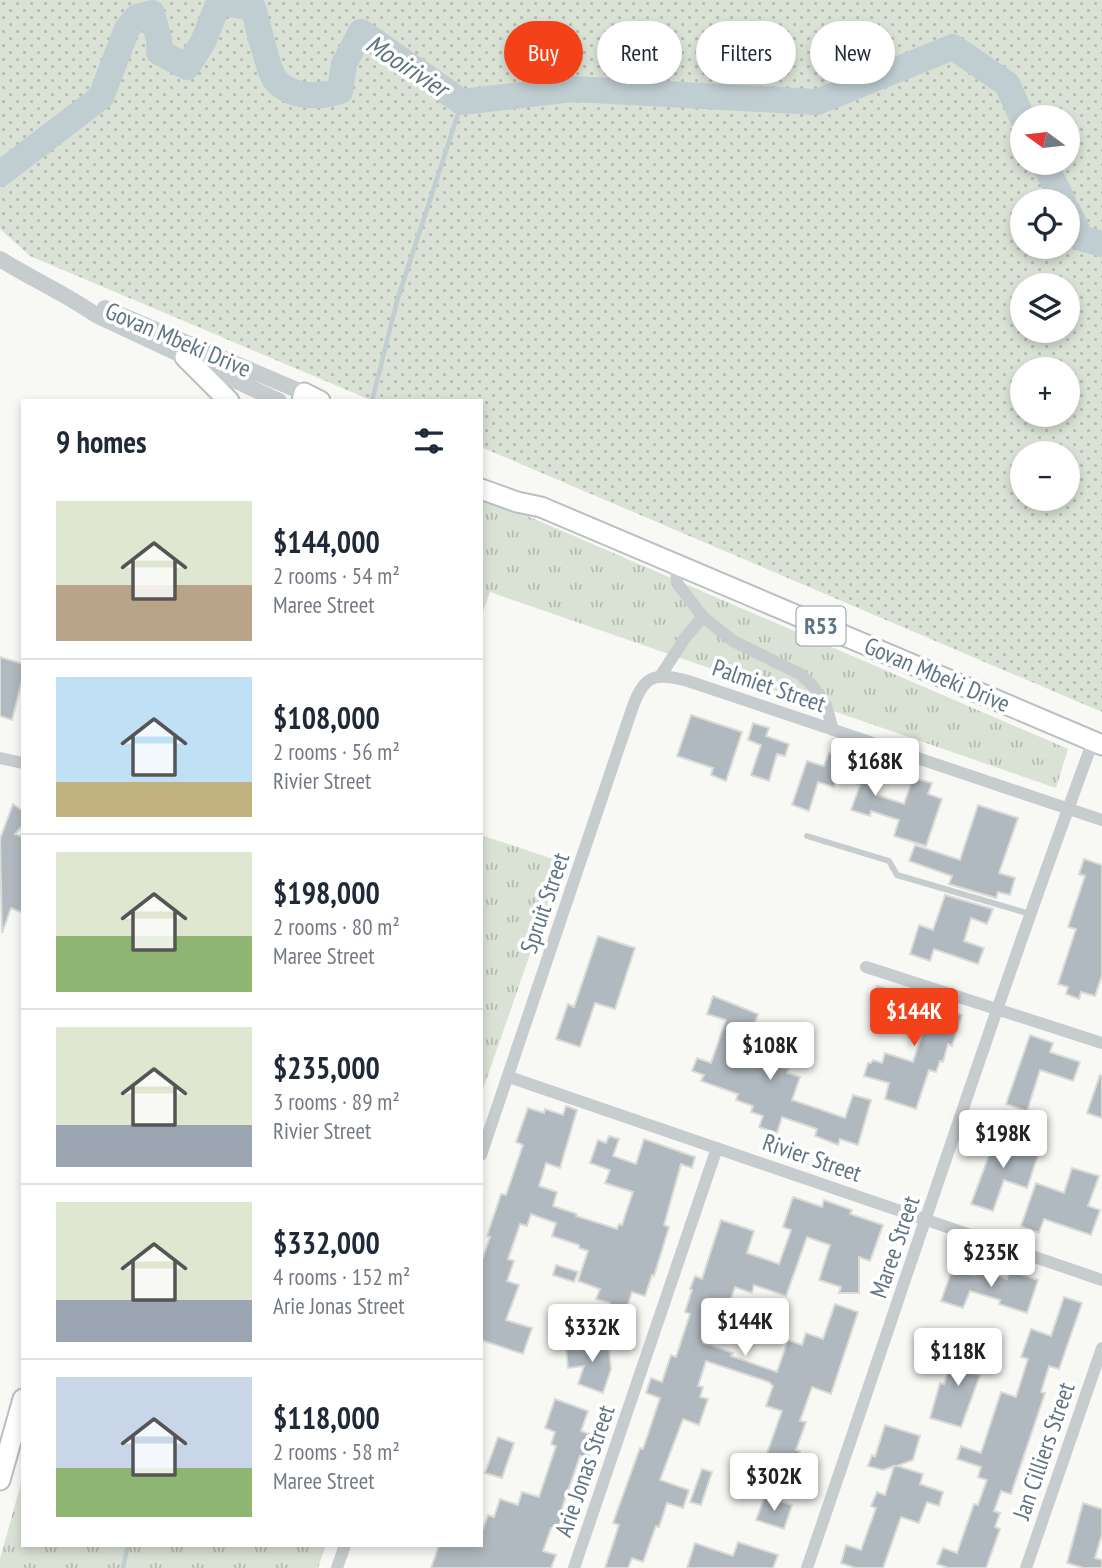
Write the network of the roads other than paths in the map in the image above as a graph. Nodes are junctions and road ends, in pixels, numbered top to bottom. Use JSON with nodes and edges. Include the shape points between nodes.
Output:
{"nodes":[{"id":1,"x":0,"y":259,"type":"edge"},
{"id":2,"x":73,"y":299,"type":"junction"},
{"id":3,"x":185,"y":357,"type":"junction"},
{"id":4,"x":309,"y":398,"type":"edge"},
{"id":5,"x":227,"y":399,"type":"edge"},
{"id":6,"x":275,"y":399,"type":"edge"},
{"id":7,"x":483,"y":475,"type":"edge"},
{"id":8,"x":483,"y":490,"type":"edge"},
{"id":9,"x":541,"y":507,"type":"junction"},
{"id":10,"x":676,"y":565,"type":"junction"},
{"id":11,"x":703,"y":618,"type":"junction"},
{"id":12,"x":661,"y":675,"type":"junction"},
{"id":13,"x":833,"y":730,"type":"junction"},
{"id":14,"x":1097,"y":743,"type":"edge"},
{"id":15,"x":1,"y":761,"type":"edge"},
{"id":16,"x":21,"y":763,"type":"edge"},
{"id":17,"x":1068,"y":809,"type":"junction"},
{"id":18,"x":1102,"y":820,"type":"edge"},
{"id":19,"x":807,"y":836,"type":"dead end"},
{"id":20,"x":1030,"y":914,"type":"junction"},
{"id":21,"x":866,"y":967,"type":"dead end"},
{"id":22,"x":996,"y":1009,"type":"junction"},
{"id":23,"x":1102,"y":1043,"type":"edge"},
{"id":24,"x":509,"y":1077,"type":"junction"},
{"id":25,"x":717,"y":1148,"type":"junction"},
{"id":26,"x":483,"y":1149,"type":"edge"},
{"id":27,"x":927,"y":1219,"type":"junction"},
{"id":28,"x":1102,"y":1280,"type":"edge"},
{"id":29,"x":1102,"y":1348,"type":"edge"},
{"id":30,"x":21,"y":1406,"type":"edge"},
{"id":31,"x":0,"y":1480,"type":"edge"},
{"id":32,"x":344,"y":1547,"type":"edge"},
{"id":33,"x":337,"y":1568,"type":"edge"},
{"id":34,"x":574,"y":1568,"type":"edge"},
{"id":35,"x":807,"y":1568,"type":"edge"},
{"id":36,"x":1026,"y":1568,"type":"edge"}],
"edges":[{"from":1,"to":2,"type":"street","name":"Govan Mbeki Drive"},
{"from":2,"to":3,"type":"street","name":"Govan Mbeki Drive","via":[[96,316]]},
{"from":2,"to":4,"type":"street","name":"Govan Mbeki Drive","via":[[98,305]]},
{"from":3,"to":5,"type":"main road"},
{"from":3,"to":6,"type":"street","name":"Govan Mbeki Drive"},
{"from":7,"to":9,"type":"main road","name":"Govan Mbeki Drive","number":"R53"},
{"from":8,"to":9,"type":"main road","name":"Govan Mbeki Drive","number":"R53"},
{"from":9,"to":10,"type":"main road","name":"Govan Mbeki Drive","number":"R53"},
{"from":10,"to":11,"type":"street","via":[[677,583]]},
{"from":10,"to":14,"type":"main road","name":"Govan Mbeki Drive","number":"R53"},
{"from":11,"to":12,"type":"street","name":"Spruit Street"},
{"from":11,"to":13,"type":"street","via":[[733,641],[800,674],[826,705]]},
{"from":12,"to":13,"type":"street","name":"Palmiet Street"},
{"from":12,"to":24,"type":"street","name":"Spruit Street","via":[[650,678],[636,697]]},
{"from":13,"to":17,"type":"street","name":"Palmiet Street"},
{"from":14,"to":17,"type":"street","name":"Maree Street"},
{"from":15,"to":16,"type":"street"},
{"from":17,"to":18,"type":"street","name":"Palmiet Street"},
{"from":17,"to":20,"type":"street","name":"Maree Street"},
{"from":19,"to":20,"type":"lane","via":[[889,861],[897,875]]},
{"from":20,"to":22,"type":"street","name":"Maree Street"},
{"from":21,"to":22,"type":"street"},
{"from":22,"to":23,"type":"street"},
{"from":22,"to":27,"type":"street","name":"Maree Street"},
{"from":24,"to":25,"type":"street","name":"Rivier Street"},
{"from":24,"to":26,"type":"street","name":"Spruit Street"},
{"from":25,"to":27,"type":"street","name":"Rivier Street"},
{"from":25,"to":34,"type":"street","name":"Arie Jonas Street"},
{"from":27,"to":28,"type":"street","name":"Rivier Street"},
{"from":27,"to":35,"type":"street","name":"Maree Street"},
{"from":29,"to":36,"type":"street","name":"Jan Cilliers Street"},
{"from":30,"to":31,"type":"main road"},
{"from":32,"to":33,"type":"street"}]}
